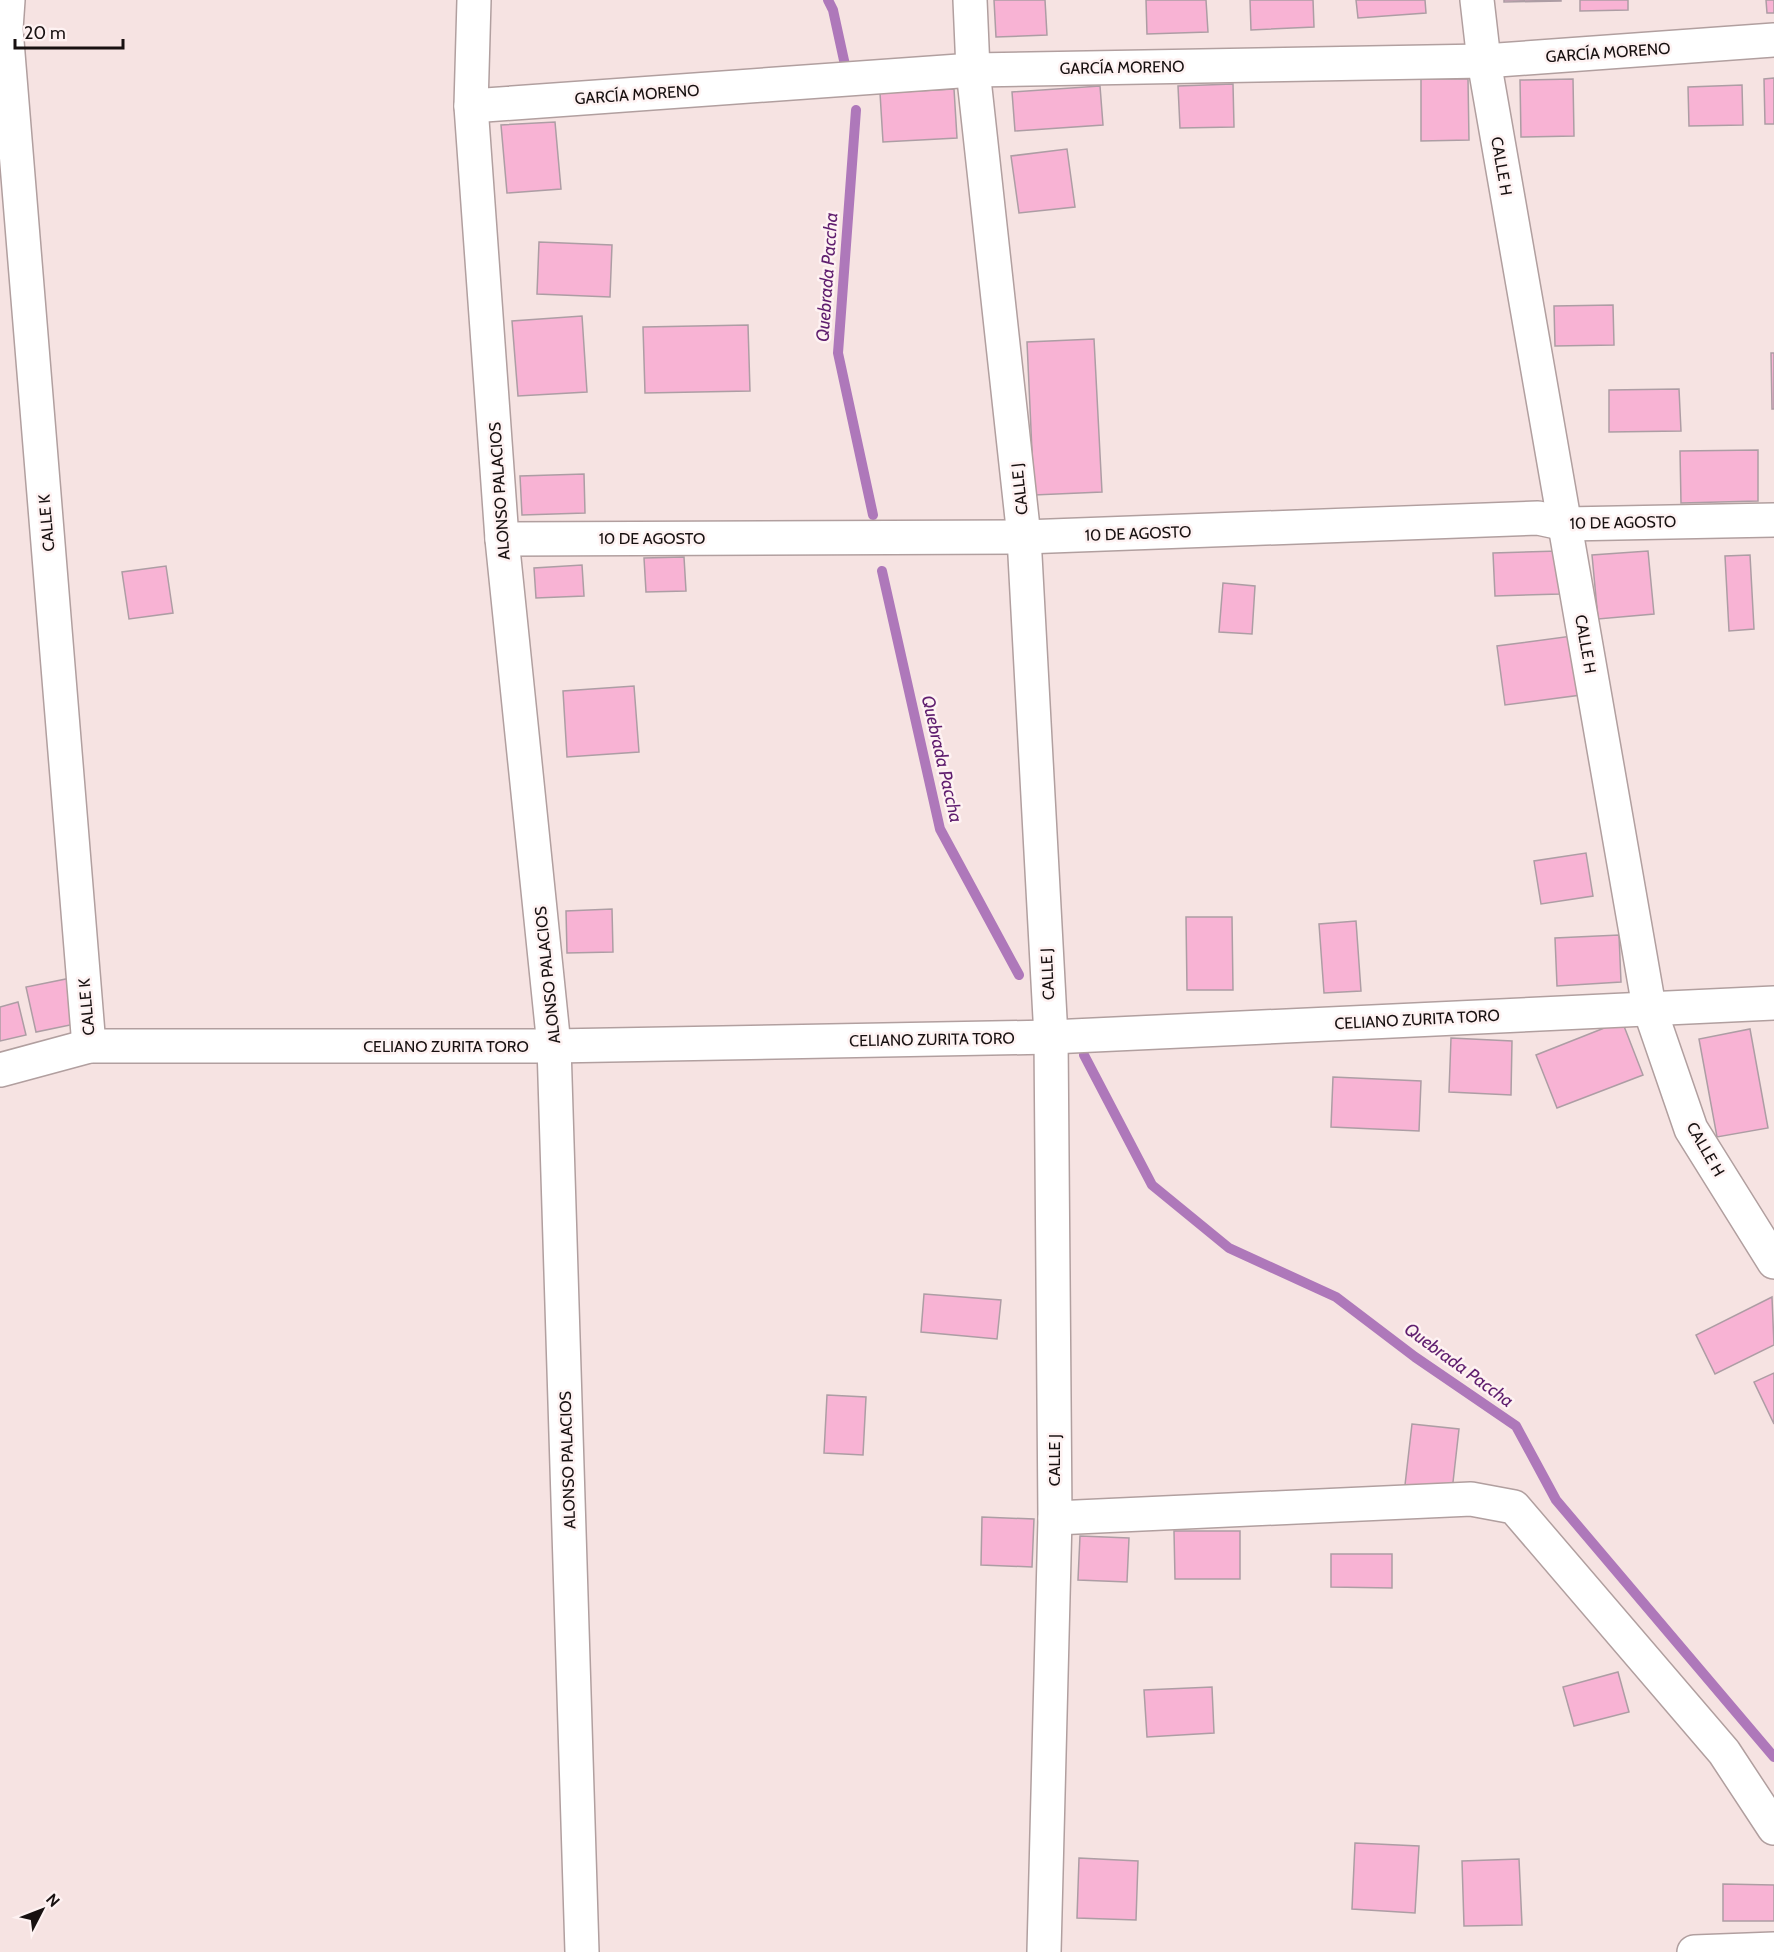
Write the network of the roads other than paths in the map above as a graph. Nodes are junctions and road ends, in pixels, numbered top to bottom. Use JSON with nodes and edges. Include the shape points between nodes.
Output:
{"nodes":[{"id":1,"x":8,"y":0,"type":"edge"},
{"id":2,"x":474,"y":0,"type":"edge"},
{"id":3,"x":970,"y":0,"type":"edge"},
{"id":4,"x":1477,"y":0,"type":"edge"},
{"id":5,"x":1774,"y":40,"type":"edge"},
{"id":6,"x":1484,"y":61,"type":"junction"},
{"id":7,"x":973,"y":70,"type":"junction"},
{"id":8,"x":471,"y":106,"type":"junction"},
{"id":9,"x":1774,"y":520,"type":"edge"},
{"id":10,"x":1566,"y":524,"type":"junction"},
{"id":11,"x":1024,"y":537,"type":"junction"},
{"id":12,"x":502,"y":539,"type":"junction"},
{"id":13,"x":1774,"y":1003,"type":"edge"},
{"id":14,"x":1649,"y":1007,"type":"junction"},
{"id":15,"x":1051,"y":1037,"type":"junction"},
{"id":16,"x":89,"y":1046,"type":"junction"},
{"id":17,"x":554,"y":1046,"type":"junction"},
{"id":18,"x":0,"y":1070,"type":"edge"},
{"id":19,"x":1774,"y":1262,"type":"edge"},
{"id":20,"x":1055,"y":1518,"type":"junction"},
{"id":21,"x":1774,"y":1828,"type":"edge"},
{"id":22,"x":582,"y":1952,"type":"edge"},
{"id":23,"x":1044,"y":1952,"type":"edge"}],
"edges":[{"from":1,"to":16,"type":"street","name":"CALLE K","via":[[7,41]]},
{"from":2,"to":8,"type":"street","name":"ALONSO PALACIOS"},
{"from":3,"to":7,"type":"street","name":"CALLE J"},
{"from":4,"to":6,"type":"street","name":"CALLE H"},
{"from":5,"to":6,"type":"street","name":"GARCÍA MORENO"},
{"from":6,"to":7,"type":"street","name":"GARCÍA MORENO"},
{"from":6,"to":10,"type":"street","name":"CALLE H"},
{"from":7,"to":8,"type":"street","name":"GARCÍA MORENO"},
{"from":7,"to":11,"type":"street","name":"CALLE J"},
{"from":8,"to":12,"type":"street","name":"ALONSO PALACIOS"},
{"from":9,"to":10,"type":"street","name":"10 DE AGOSTO"},
{"from":10,"to":11,"type":"street","name":"10 DE AGOSTO","via":[[1538,518]]},
{"from":10,"to":14,"type":"street","name":"CALLE H"},
{"from":11,"to":12,"type":"street","name":"10 DE AGOSTO"},
{"from":11,"to":15,"type":"street","name":"CALLE J"},
{"from":12,"to":17,"type":"street","name":"ALONSO PALACIOS"},
{"from":13,"to":14,"type":"street","name":"CELIANO ZURITA TORO"},
{"from":14,"to":15,"type":"street","name":"CELIANO ZURITA TORO"},
{"from":14,"to":19,"type":"street","name":"CALLE H","via":[[1692,1129]]},
{"from":15,"to":17,"type":"street","name":"CELIANO ZURITA TORO"},
{"from":15,"to":20,"type":"street","name":"CALLE J"},
{"from":16,"to":17,"type":"street","name":"CELIANO ZURITA TORO"},
{"from":16,"to":18,"type":"street","name":"CELIANO ZURITA TORO"},
{"from":17,"to":22,"type":"street","name":"ALONSO PALACIOS"},
{"from":20,"to":21,"type":"street","via":[[1471,1499],[1514,1507],[1724,1752]]},
{"from":20,"to":23,"type":"street","name":"CALLE J"}]}
